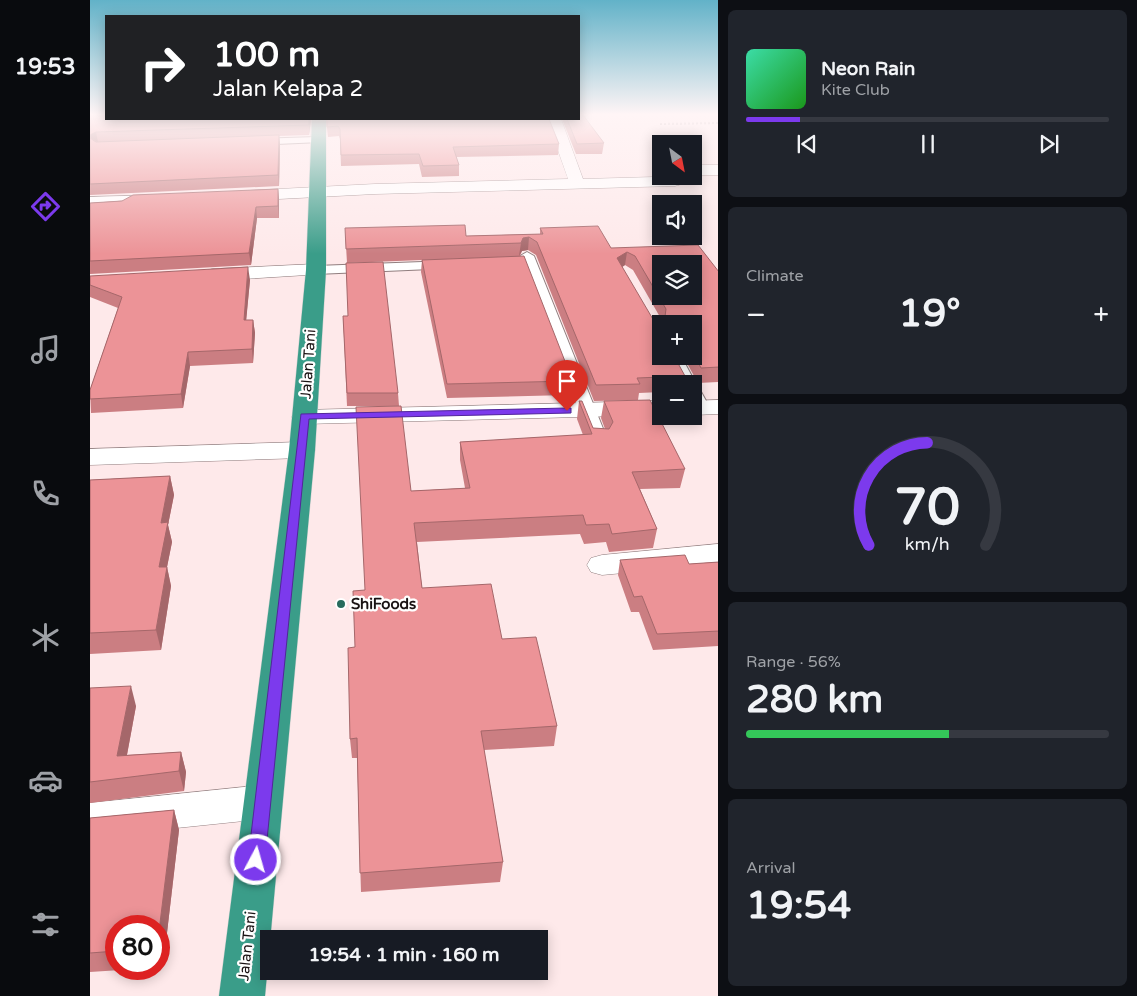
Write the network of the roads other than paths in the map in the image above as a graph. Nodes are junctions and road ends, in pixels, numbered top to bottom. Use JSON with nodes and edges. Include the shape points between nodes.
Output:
{"nodes":[{"id":1,"x":317,"y":161,"type":"edge"},
{"id":2,"x":569,"y":161,"type":"edge"},
{"id":3,"x":702,"y":170,"type":"edge"},
{"id":4,"x":718,"y":170,"type":"edge"},
{"id":5,"x":652,"y":181,"type":"edge"},
{"id":6,"x":577,"y":183,"type":"junction"},
{"id":7,"x":316,"y":191,"type":"junction"},
{"id":8,"x":226,"y":196,"type":"edge"},
{"id":9,"x":170,"y":199,"type":"edge"},
{"id":10,"x":135,"y":201,"type":"junction"},
{"id":11,"x":90,"y":202,"type":"edge"},
{"id":12,"x":90,"y":209,"type":"edge"},
{"id":13,"x":525,"y":260,"type":"edge"},
{"id":14,"x":461,"y":265,"type":"edge"},
{"id":15,"x":316,"y":270,"type":"junction"},
{"id":16,"x":198,"y":276,"type":"edge"},
{"id":17,"x":652,"y":408,"type":"edge"},
{"id":18,"x":586,"y":410,"type":"junction"},
{"id":19,"x":304,"y":416,"type":"junction"},
{"id":20,"x":599,"y":441,"type":"edge"},
{"id":21,"x":302,"y":450,"type":"junction"},
{"id":22,"x":90,"y":457,"type":"edge"},
{"id":23,"x":718,"y":554,"type":"edge"},
{"id":24,"x":602,"y":565,"type":"dead end"},
{"id":25,"x":263,"y":802,"type":"junction"},
{"id":26,"x":90,"y":820,"type":"edge"},
{"id":27,"x":242,"y":996,"type":"edge"}],
"edges":[{"from":1,"to":7,"type":"highway","name":"Jalan Tani"},
{"from":2,"to":6,"type":"street"},
{"from":3,"to":4,"type":"street"},
{"from":5,"to":6,"type":"street"},
{"from":6,"to":7,"type":"street"},
{"from":7,"to":8,"type":"street"},
{"from":7,"to":15,"type":"highway","name":"Jalan Tani"},
{"from":9,"to":10,"type":"street"},
{"from":10,"to":11,"type":"street"},
{"from":10,"to":12,"type":"lane","via":[[124,207]]},
{"from":13,"to":18,"type":"lane"},
{"from":14,"to":15,"type":"lane"},
{"from":15,"to":16,"type":"street"},
{"from":15,"to":19,"type":"highway","name":"Jalan Tani"},
{"from":17,"to":18,"type":"street"},
{"from":18,"to":19,"type":"street"},
{"from":18,"to":20,"type":"lane"},
{"from":19,"to":21,"type":"highway","name":"Jalan Tani"},
{"from":21,"to":22,"type":"street"},
{"from":21,"to":25,"type":"highway","name":"Jalan Tani"},
{"from":23,"to":24,"type":"street"},
{"from":25,"to":26,"type":"street"},
{"from":25,"to":27,"type":"highway","name":"Jalan Tani"}]}
